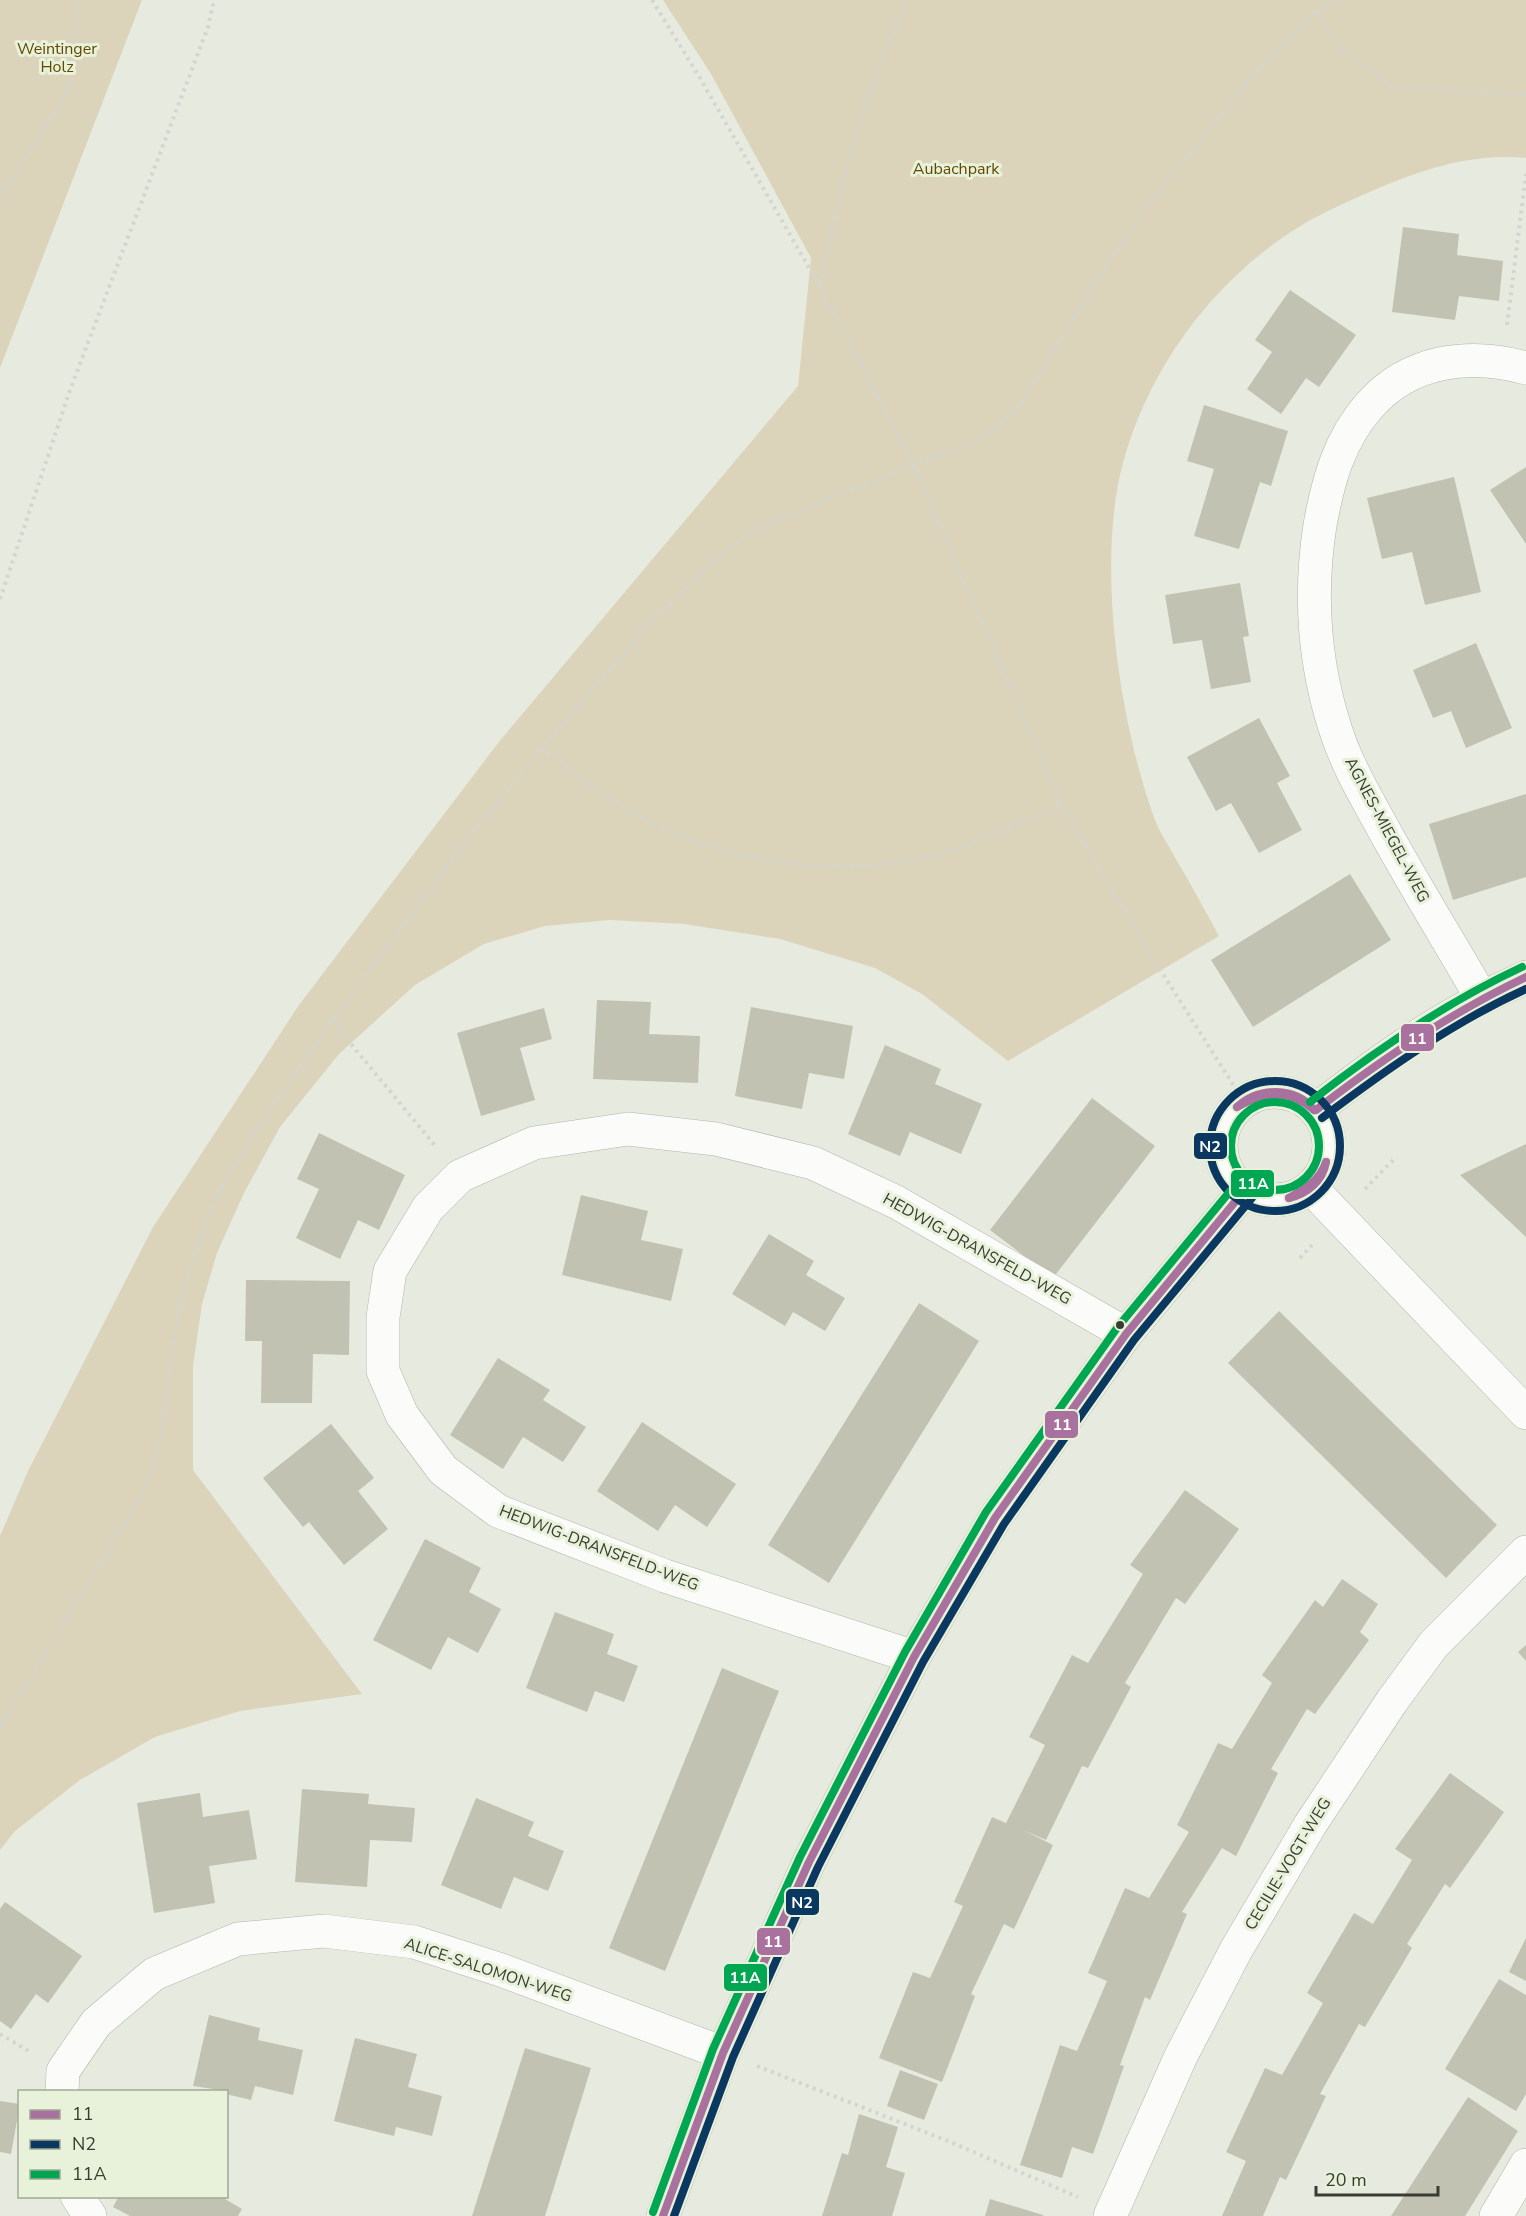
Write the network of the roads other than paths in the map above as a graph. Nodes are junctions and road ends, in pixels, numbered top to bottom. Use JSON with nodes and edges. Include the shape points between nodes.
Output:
{"nodes":[{"id":1,"x":1514,"y":365,"type":"edge"},
{"id":2,"x":1526,"y":976,"type":"edge"},
{"id":3,"x":1481,"y":997,"type":"junction"},
{"id":4,"x":1316,"y":1110,"type":"junction"},
{"id":5,"x":1311,"y":1188,"type":"junction"},
{"id":6,"x":1244,"y":1191,"type":"junction"},
{"id":7,"x":1126,"y":1334,"type":"junction"},
{"id":8,"x":1526,"y":1413,"type":"edge"},
{"id":9,"x":1526,"y":1552,"type":"edge"},
{"id":10,"x":914,"y":1657,"type":"junction"},
{"id":11,"x":723,"y":2053,"type":"junction"},
{"id":12,"x":62,"y":2090,"type":"edge"},
{"id":13,"x":1526,"y":2165,"type":"edge"},
{"id":14,"x":78,"y":2198,"type":"edge"},
{"id":15,"x":1111,"y":2214,"type":"edge"},
{"id":16,"x":90,"y":2216,"type":"edge"},
{"id":17,"x":663,"y":2216,"type":"edge"},
{"id":18,"x":1496,"y":2216,"type":"edge"}],
"edges":[{"from":1,"to":3,"type":"street","name":"AGNES-MIEGEL-WEG","via":[[1462,359],[1417,369],[1381,392],[1356,421],[1337,454],[1314,565],[1313,619],[1336,732],[1389,840]]},
{"from":2,"to":3,"type":"street"},
{"from":3,"to":4,"type":"street","via":[[1378,1061]]},
{"from":4,"to":5,"type":"street","via":[[1325,1124],[1328,1159]]},
{"from":4,"to":6,"type":"street","via":[[1289,1093],[1257,1094],[1231,1114],[1223,1129],[1223,1164]]},
{"from":5,"to":6,"type":"street","via":[[1278,1201],[1260,1199]]},
{"from":5,"to":8,"type":"street"},
{"from":6,"to":7,"type":"street"},
{"from":7,"to":10,"type":"street","via":[[995,1518]]},
{"from":7,"to":10,"type":"street","name":"HEDWIG-DRANSFELD-WEG","via":[[896,1202],[813,1163],[716,1139],[628,1129],[534,1143],[460,1176],[428,1208],[390,1271],[383,1317],[383,1371],[402,1415],[443,1470],[498,1511],[665,1576]]},
{"from":9,"to":15,"type":"street","name":"CECILIE-VOGT-WEG","via":[[1434,1644],[1310,1826],[1236,1950],[1181,2056]]},
{"from":10,"to":11,"type":"street","via":[[809,1862]]},
{"from":11,"to":12,"type":"street","name":"ALICE-SALOMON-WEG","via":[[501,1970],[414,1942],[324,1931],[238,1939],[154,1974],[96,2023],[63,2072]]},
{"from":11,"to":17,"type":"street"},
{"from":13,"to":18,"type":"street"},
{"from":14,"to":16,"type":"street"}]}
